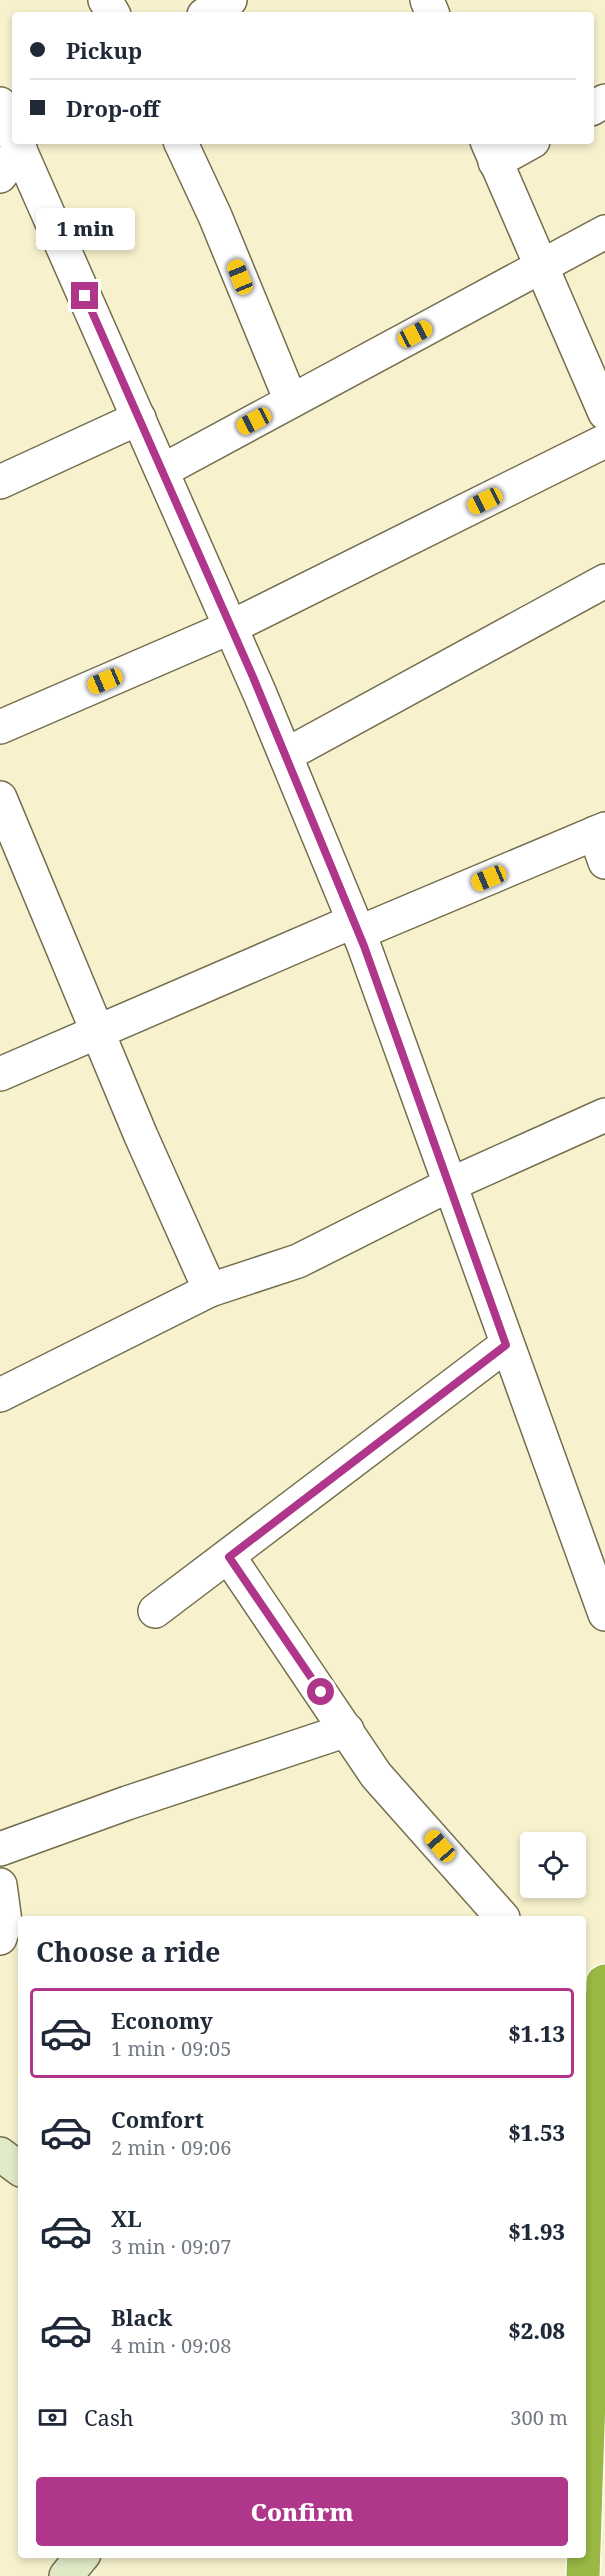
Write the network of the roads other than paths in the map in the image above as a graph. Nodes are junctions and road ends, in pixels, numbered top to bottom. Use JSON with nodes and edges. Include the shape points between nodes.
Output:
{"nodes":[{"id":1,"x":230,"y":0,"type":"edge"},
{"id":2,"x":209,"y":12,"type":"edge"},
{"id":3,"x":12,"y":134,"type":"edge"},
{"id":4,"x":19,"y":144,"type":"edge"},
{"id":5,"x":181,"y":144,"type":"edge"},
{"id":6,"x":520,"y":144,"type":"edge"},
{"id":7,"x":491,"y":151,"type":"edge"},
{"id":8,"x":0,"y":176,"type":"edge"},
{"id":9,"x":605,"y":232,"type":"edge"},
{"id":10,"x":540,"y":267,"type":"junction"},
{"id":11,"x":291,"y":401,"type":"junction"},
{"id":12,"x":605,"y":413,"type":"edge"},
{"id":13,"x":139,"y":418,"type":"junction"},
{"id":14,"x":605,"y":441,"type":"edge"},
{"id":15,"x":162,"y":471,"type":"junction"},
{"id":16,"x":0,"y":482,"type":"edge"},
{"id":17,"x":605,"y":581,"type":"edge"},
{"id":18,"x":231,"y":627,"type":"junction"},
{"id":19,"x":0,"y":727,"type":"edge"},
{"id":20,"x":286,"y":755,"type":"junction"},
{"id":21,"x":0,"y":798,"type":"edge"},
{"id":22,"x":602,"y":841,"type":"edge"},
{"id":23,"x":356,"y":927,"type":"junction"},
{"id":24,"x":98,"y":1032,"type":"junction"},
{"id":25,"x":0,"y":1074,"type":"edge"},
{"id":26,"x":605,"y":1115,"type":"edge"},
{"id":27,"x":448,"y":1185,"type":"junction"},
{"id":28,"x":210,"y":1290,"type":"junction"},
{"id":29,"x":506,"y":1345,"type":"junction"},
{"id":30,"x":0,"y":1395,"type":"edge"},
{"id":31,"x":229,"y":1557,"type":"junction"},
{"id":32,"x":155,"y":1611,"type":"dead end"},
{"id":33,"x":605,"y":1614,"type":"edge"},
{"id":34,"x":347,"y":1730,"type":"junction"},
{"id":35,"x":0,"y":1849,"type":"edge"},
{"id":36,"x":0,"y":1885,"type":"edge"},
{"id":37,"x":501,"y":1916,"type":"edge"},
{"id":38,"x":0,"y":1938,"type":"edge"},
{"id":39,"x":597,"y":1988,"type":"edge"},
{"id":40,"x":0,"y":2154,"type":"edge"},
{"id":41,"x":18,"y":2168,"type":"edge"},
{"id":42,"x":586,"y":2450,"type":"edge"},
{"id":43,"x":81,"y":2558,"type":"edge"},
{"id":44,"x":583,"y":2558,"type":"edge"},
{"id":45,"x":66,"y":2576,"type":"edge"},
{"id":46,"x":583,"y":2576,"type":"edge"}],
"edges":[{"from":1,"to":2,"type":"street"},
{"from":3,"to":8,"type":"street"},
{"from":4,"to":13,"type":"street"},
{"from":5,"to":11,"type":"street","via":[[216,216]]},
{"from":6,"to":7,"type":"street"},
{"from":7,"to":10,"type":"street"},
{"from":9,"to":10,"type":"street"},
{"from":10,"to":11,"type":"street"},
{"from":10,"to":12,"type":"street"},
{"from":11,"to":15,"type":"street"},
{"from":13,"to":15,"type":"street"},
{"from":13,"to":16,"type":"street"},
{"from":14,"to":18,"type":"street"},
{"from":15,"to":18,"type":"street"},
{"from":17,"to":20,"type":"street"},
{"from":18,"to":19,"type":"street"},
{"from":18,"to":20,"type":"street"},
{"from":20,"to":23,"type":"street"},
{"from":21,"to":24,"type":"street"},
{"from":22,"to":23,"type":"street"},
{"from":23,"to":24,"type":"street"},
{"from":23,"to":27,"type":"street"},
{"from":24,"to":25,"type":"street"},
{"from":24,"to":28,"type":"street"},
{"from":26,"to":27,"type":"street"},
{"from":27,"to":28,"type":"street","via":[[298,1261]]},
{"from":27,"to":29,"type":"street"},
{"from":28,"to":30,"type":"street"},
{"from":29,"to":31,"type":"street"},
{"from":29,"to":33,"type":"street"},
{"from":31,"to":32,"type":"street"},
{"from":31,"to":34,"type":"street"},
{"from":34,"to":35,"type":"street"},
{"from":34,"to":37,"type":"street","via":[[376,1775]]},
{"from":36,"to":38,"type":"street","via":[[5,1922]]},
{"from":39,"to":42,"type":"highway"},
{"from":40,"to":41,"type":"street"},
{"from":43,"to":45,"type":"street"},
{"from":44,"to":46,"type":"highway"}]}
